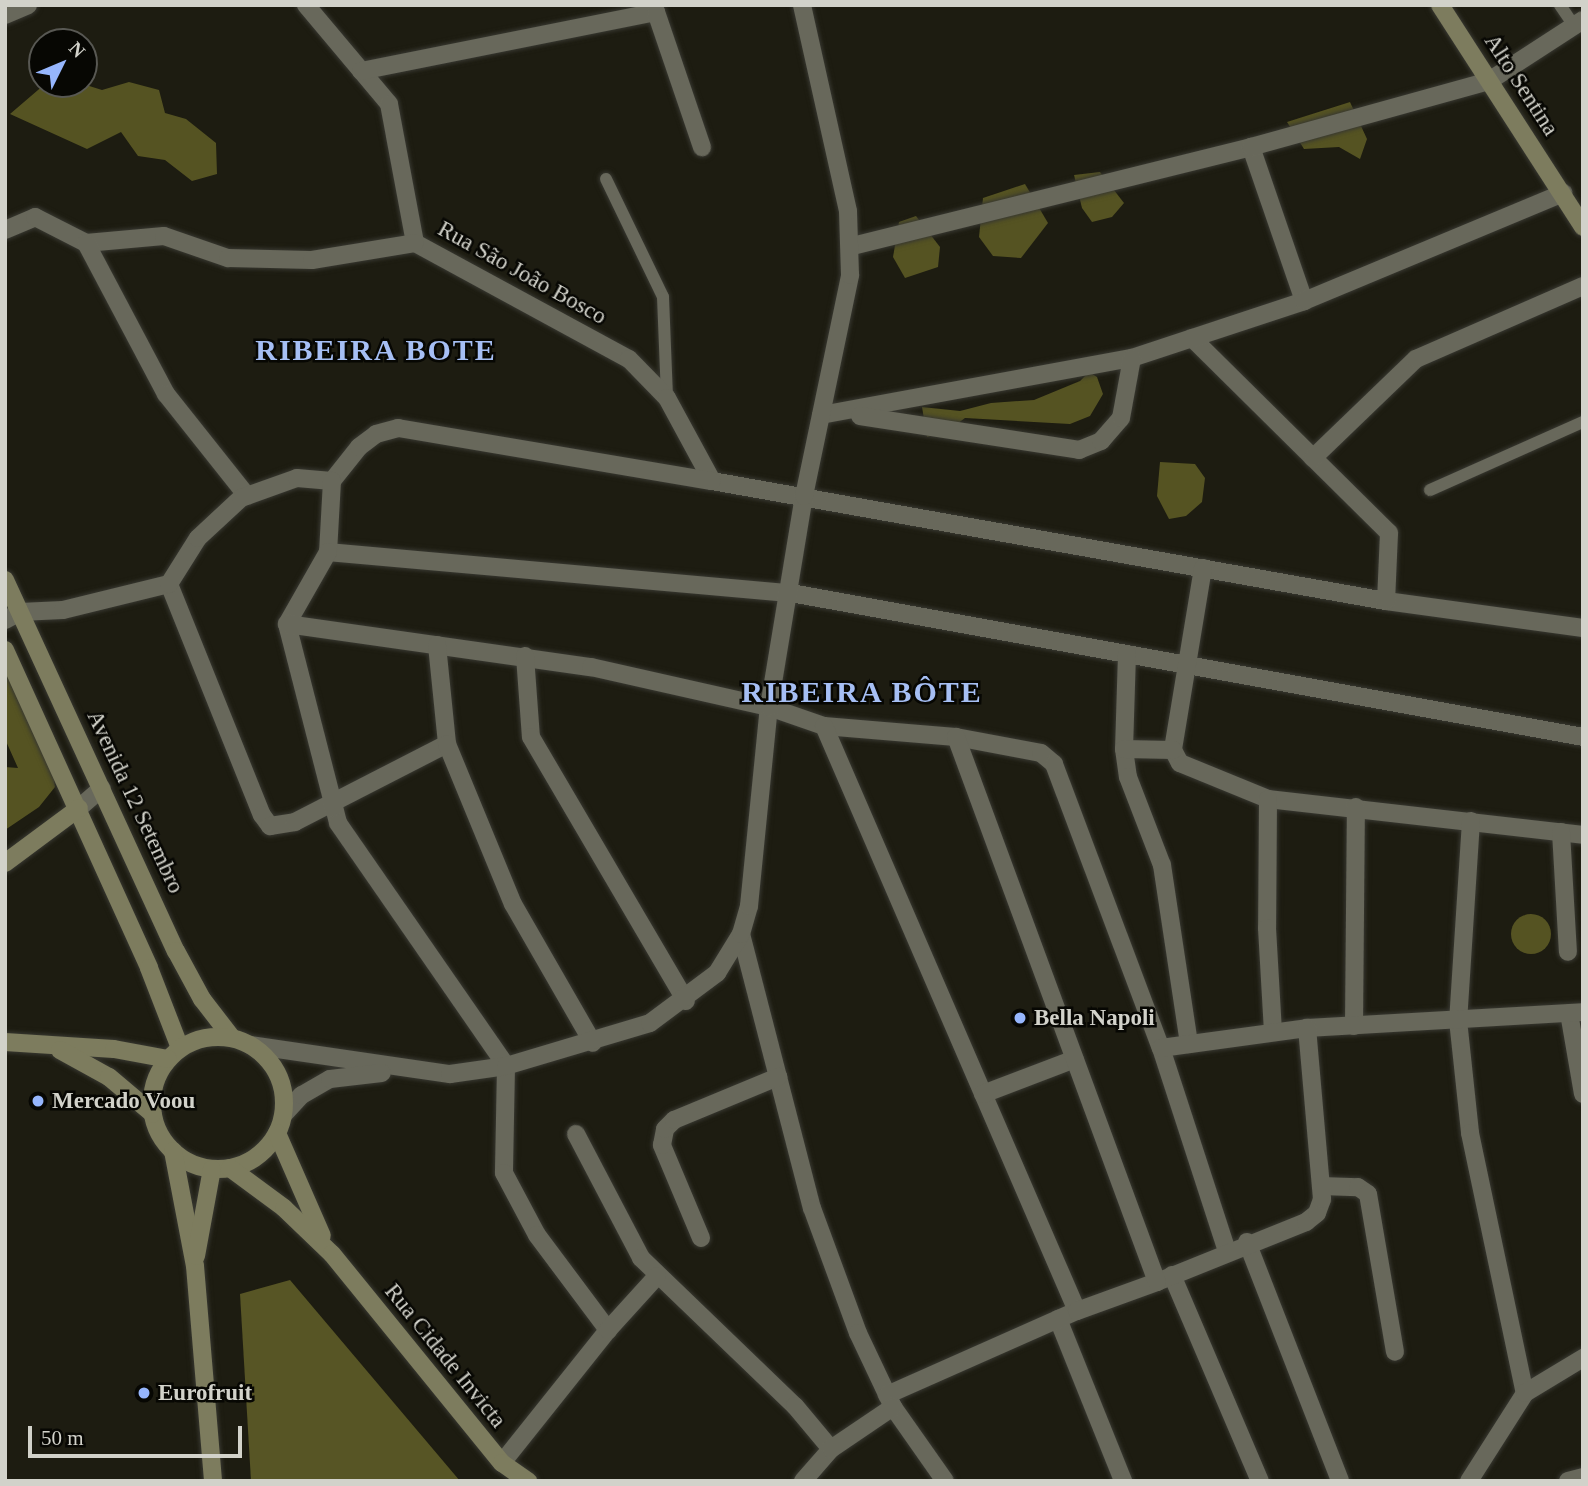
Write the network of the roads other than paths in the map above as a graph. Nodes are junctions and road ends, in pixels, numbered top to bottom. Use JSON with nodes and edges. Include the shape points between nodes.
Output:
{"nodes":[{"id":1,"x":28,"y":5,"type":"edge"},
{"id":2,"x":306,"y":5,"type":"edge"},
{"id":3,"x":802,"y":5,"type":"edge"},
{"id":4,"x":1440,"y":5,"type":"edge"},
{"id":5,"x":1560,"y":5,"type":"edge"},
{"id":6,"x":5,"y":15,"type":"edge"},
{"id":7,"x":1580,"y":29,"type":"edge"},
{"id":8,"x":361,"y":71,"type":"junction"},
{"id":9,"x":1489,"y":80,"type":"junction"},
{"id":10,"x":1251,"y":146,"type":"junction"},
{"id":11,"x":702,"y":147,"type":"dead end"},
{"id":12,"x":606,"y":180,"type":"dead end"},
{"id":13,"x":1563,"y":193,"type":"junction"},
{"id":14,"x":1583,"y":227,"type":"edge"},
{"id":15,"x":5,"y":230,"type":"edge"},
{"id":16,"x":86,"y":243,"type":"junction"},
{"id":17,"x":415,"y":243,"type":"junction"},
{"id":18,"x":852,"y":246,"type":"junction"},
{"id":19,"x":1583,"y":286,"type":"edge"},
{"id":20,"x":1304,"y":301,"type":"junction"},
{"id":21,"x":1192,"y":338,"type":"junction"},
{"id":22,"x":1132,"y":358,"type":"junction"},
{"id":23,"x":667,"y":398,"type":"junction"},
{"id":24,"x":846,"y":414,"type":"junction"},
{"id":25,"x":821,"y":415,"type":"junction"},
{"id":26,"x":1583,"y":422,"type":"edge"},
{"id":27,"x":1313,"y":458,"type":"junction"},
{"id":28,"x":332,"y":481,"type":"junction"},
{"id":29,"x":712,"y":481,"type":"junction"},
{"id":30,"x":1430,"y":490,"type":"dead end"},
{"id":31,"x":247,"y":496,"type":"junction"},
{"id":32,"x":804,"y":496,"type":"junction"},
{"id":33,"x":328,"y":552,"type":"junction"},
{"id":34,"x":1203,"y":568,"type":"junction"},
{"id":35,"x":5,"y":580,"type":"edge"},
{"id":36,"x":169,"y":584,"type":"junction"},
{"id":37,"x":791,"y":593,"type":"junction"},
{"id":38,"x":1386,"y":601,"type":"junction"},
{"id":39,"x":13,"y":616,"type":"edge"},
{"id":40,"x":287,"y":624,"type":"junction"},
{"id":41,"x":1583,"y":628,"type":"edge"},
{"id":42,"x":437,"y":645,"type":"junction"},
{"id":43,"x":5,"y":650,"type":"edge"},
{"id":44,"x":1126,"y":654,"type":"junction"},
{"id":45,"x":525,"y":656,"type":"junction"},
{"id":46,"x":1188,"y":665,"type":"junction"},
{"id":47,"x":769,"y":707,"type":"junction"},
{"id":48,"x":824,"y":726,"type":"junction"},
{"id":49,"x":956,"y":737,"type":"junction"},
{"id":50,"x":1583,"y":737,"type":"edge"},
{"id":51,"x":447,"y":744,"type":"junction"},
{"id":52,"x":1124,"y":749,"type":"junction"},
{"id":53,"x":1173,"y":750,"type":"junction"},
{"id":54,"x":102,"y":788,"type":"junction"},
{"id":55,"x":1268,"y":799,"type":"junction"},
{"id":56,"x":332,"y":800,"type":"junction"},
{"id":57,"x":1356,"y":807,"type":"junction"},
{"id":58,"x":79,"y":808,"type":"junction"},
{"id":59,"x":1471,"y":821,"type":"junction"},
{"id":60,"x":1561,"y":832,"type":"junction"},
{"id":61,"x":1583,"y":835,"type":"edge"},
{"id":62,"x":5,"y":863,"type":"edge"},
{"id":63,"x":741,"y":934,"type":"junction"},
{"id":64,"x":1568,"y":952,"type":"dead end"},
{"id":65,"x":686,"y":1001,"type":"junction"},
{"id":66,"x":1576,"y":1013,"type":"edge"},
{"id":67,"x":1458,"y":1020,"type":"junction"},
{"id":68,"x":1354,"y":1026,"type":"junction"},
{"id":69,"x":1307,"y":1028,"type":"junction"},
{"id":70,"x":1273,"y":1032,"type":"junction"},
{"id":71,"x":232,"y":1038,"type":"junction"},
{"id":72,"x":5,"y":1042,"type":"edge"},
{"id":73,"x":593,"y":1043,"type":"junction"},
{"id":74,"x":1189,"y":1044,"type":"junction"},
{"id":75,"x":250,"y":1045,"type":"junction"},
{"id":76,"x":54,"y":1048,"type":"junction"},
{"id":77,"x":1161,"y":1048,"type":"junction"},
{"id":78,"x":174,"y":1054,"type":"junction"},
{"id":79,"x":1074,"y":1059,"type":"junction"},
{"id":80,"x":506,"y":1066,"type":"junction"},
{"id":81,"x":402,"y":1070,"type":"junction"},
{"id":82,"x":778,"y":1077,"type":"junction"},
{"id":83,"x":983,"y":1094,"type":"junction"},
{"id":84,"x":1583,"y":1094,"type":"edge"},
{"id":85,"x":153,"y":1114,"type":"junction"},
{"id":86,"x":284,"y":1114,"type":"junction"},
{"id":87,"x":278,"y":1133,"type":"junction"},
{"id":88,"x":576,"y":1134,"type":"dead end"},
{"id":89,"x":173,"y":1151,"type":"junction"},
{"id":90,"x":230,"y":1168,"type":"junction"},
{"id":91,"x":212,"y":1169,"type":"junction"},
{"id":92,"x":1321,"y":1186,"type":"junction"},
{"id":93,"x":701,"y":1238,"type":"dead end"},
{"id":94,"x":1247,"y":1242,"type":"junction"},
{"id":95,"x":1227,"y":1251,"type":"junction"},
{"id":96,"x":332,"y":1254,"type":"junction"},
{"id":97,"x":195,"y":1266,"type":"junction"},
{"id":98,"x":657,"y":1276,"type":"junction"},
{"id":99,"x":1165,"y":1278,"type":"junction"},
{"id":100,"x":1077,"y":1311,"type":"junction"},
{"id":101,"x":1058,"y":1319,"type":"junction"},
{"id":102,"x":608,"y":1330,"type":"junction"},
{"id":103,"x":1395,"y":1352,"type":"dead end"},
{"id":104,"x":1583,"y":1358,"type":"edge"},
{"id":105,"x":1525,"y":1393,"type":"junction"},
{"id":106,"x":890,"y":1401,"type":"junction"},
{"id":107,"x":831,"y":1449,"type":"junction"},
{"id":108,"x":502,"y":1463,"type":"junction"},
{"id":109,"x":1583,"y":1477,"type":"edge"},
{"id":110,"x":213,"y":1481,"type":"edge"},
{"id":111,"x":528,"y":1481,"type":"edge"},
{"id":112,"x":803,"y":1481,"type":"edge"},
{"id":113,"x":945,"y":1481,"type":"edge"},
{"id":114,"x":1123,"y":1481,"type":"edge"},
{"id":115,"x":1260,"y":1481,"type":"edge"},
{"id":116,"x":1340,"y":1481,"type":"edge"},
{"id":117,"x":1469,"y":1481,"type":"edge"},
{"id":118,"x":1568,"y":1481,"type":"edge"}],
"edges":[{"from":1,"to":6,"type":"street"},
{"from":2,"to":8,"type":"street","name":"Rua São João Bosco"},
{"from":3,"to":18,"type":"street"},
{"from":4,"to":9,"type":"main road","name":"Alto Sentina"},
{"from":5,"to":7,"type":"lane"},
{"from":7,"to":9,"type":"street"},
{"from":8,"to":11,"type":"street","via":[[656,12]]},
{"from":8,"to":17,"type":"street","name":"Rua São João Bosco","via":[[389,104]]},
{"from":9,"to":10,"type":"street"},
{"from":9,"to":13,"type":"main road","name":"Alto Sentina"},
{"from":10,"to":18,"type":"street"},
{"from":10,"to":20,"type":"street"},
{"from":12,"to":23,"type":"lane","via":[[663,297]]},
{"from":13,"to":14,"type":"main road","name":"Alto Sentina"},
{"from":13,"to":20,"type":"street"},
{"from":15,"to":16,"type":"street","via":[[35,217]]},
{"from":16,"to":17,"type":"street","via":[[164,236],[228,258],[312,260]]},
{"from":16,"to":31,"type":"street","via":[[166,394]]},
{"from":17,"to":23,"type":"street","name":"Rua São João Bosco","via":[[629,359]]},
{"from":18,"to":25,"type":"street"},
{"from":19,"to":27,"type":"street","via":[[1416,359]]},
{"from":20,"to":21,"type":"street"},
{"from":21,"to":22,"type":"street"},
{"from":21,"to":27,"type":"street"},
{"from":22,"to":24,"type":"street"},
{"from":22,"to":24,"type":"street","via":[[1121,418],[1101,441],[1079,450]]},
{"from":23,"to":29,"type":"street","name":"Rua São João Bosco"},
{"from":24,"to":25,"type":"street"},
{"from":25,"to":32,"type":"street"},
{"from":26,"to":30,"type":"lane"},
{"from":27,"to":38,"type":"street","via":[[1389,533]]},
{"from":28,"to":29,"type":"street","via":[[359,447],[376,434],[398,428]]},
{"from":28,"to":31,"type":"street","via":[[297,478]]},
{"from":28,"to":33,"type":"street"},
{"from":29,"to":32,"type":"street"},
{"from":31,"to":36,"type":"street","via":[[198,538]]},
{"from":32,"to":34,"type":"street"},
{"from":32,"to":37,"type":"street"},
{"from":33,"to":37,"type":"street"},
{"from":33,"to":40,"type":"street"},
{"from":34,"to":38,"type":"street"},
{"from":34,"to":46,"type":"street"},
{"from":35,"to":39,"type":"main road","name":"Avenida 12 Setembro"},
{"from":36,"to":39,"type":"street","via":[[62,610]]},
{"from":36,"to":56,"type":"street","via":[[262,815],[270,825],[281,827]]},
{"from":37,"to":44,"type":"street"},
{"from":37,"to":47,"type":"street"},
{"from":38,"to":41,"type":"street"},
{"from":39,"to":54,"type":"main road","name":"Avenida 12 Setembro"},
{"from":40,"to":42,"type":"street"},
{"from":40,"to":56,"type":"street"},
{"from":42,"to":45,"type":"street"},
{"from":42,"to":51,"type":"street"},
{"from":43,"to":58,"type":"main road"},
{"from":44,"to":46,"type":"street"},
{"from":44,"to":52,"type":"street"},
{"from":45,"to":47,"type":"street"},
{"from":45,"to":65,"type":"street","via":[[531,737]]},
{"from":46,"to":50,"type":"street"},
{"from":46,"to":53,"type":"street"},
{"from":47,"to":48,"type":"street"},
{"from":47,"to":63,"type":"street","via":[[749,906]]},
{"from":48,"to":49,"type":"street"},
{"from":48,"to":83,"type":"street"},
{"from":49,"to":77,"type":"street","via":[[1041,753],[1054,764]]},
{"from":49,"to":79,"type":"street"},
{"from":51,"to":56,"type":"street"},
{"from":51,"to":73,"type":"street","via":[[513,904]]},
{"from":52,"to":53,"type":"street"},
{"from":52,"to":74,"type":"street","via":[[1128,777],[1162,865]]},
{"from":53,"to":55,"type":"street","via":[[1180,763],[1204,776]]},
{"from":54,"to":58,"type":"street"},
{"from":54,"to":71,"type":"main road","name":"Avenida 12 Setembro","via":[[186,969]]},
{"from":55,"to":57,"type":"street"},
{"from":55,"to":70,"type":"street"},
{"from":56,"to":80,"type":"street","via":[[338,823]]},
{"from":57,"to":59,"type":"street"},
{"from":57,"to":68,"type":"street"},
{"from":58,"to":62,"type":"main road"},
{"from":58,"to":78,"type":"main road"},
{"from":59,"to":60,"type":"street"},
{"from":59,"to":67,"type":"street"},
{"from":60,"to":61,"type":"street"},
{"from":60,"to":64,"type":"street"},
{"from":63,"to":65,"type":"street","via":[[717,973]]},
{"from":63,"to":82,"type":"street"},
{"from":65,"to":73,"type":"street","via":[[650,1023]]},
{"from":66,"to":67,"type":"street"},
{"from":66,"to":84,"type":"street"},
{"from":67,"to":68,"type":"street"},
{"from":67,"to":105,"type":"street","via":[[1469,1133]]},
{"from":68,"to":69,"type":"street"},
{"from":69,"to":70,"type":"street"},
{"from":69,"to":92,"type":"street"},
{"from":70,"to":74,"type":"street"},
{"from":71,"to":75,"type":"main road"},
{"from":71,"to":78,"type":"main road","via":[[205,1038]]},
{"from":72,"to":76,"type":"main road"},
{"from":73,"to":80,"type":"street"},
{"from":74,"to":77,"type":"street"},
{"from":75,"to":81,"type":"street"},
{"from":75,"to":86,"type":"main road","via":[[278,1074]]},
{"from":76,"to":78,"type":"main road"},
{"from":76,"to":85,"type":"main road","via":[[108,1077]]},
{"from":77,"to":95,"type":"street"},
{"from":78,"to":85,"type":"main road","via":[[158,1075]]},
{"from":79,"to":83,"type":"street"},
{"from":79,"to":99,"type":"street"},
{"from":80,"to":81,"type":"street","via":[[450,1074]]},
{"from":80,"to":102,"type":"street","via":[[504,1173],[537,1235]]},
{"from":81,"to":86,"type":"street","via":[[330,1079],[302,1095]]},
{"from":82,"to":93,"type":"street","via":[[674,1120],[665,1129],[662,1145]]},
{"from":82,"to":106,"type":"street","via":[[812,1208],[858,1333]]},
{"from":83,"to":100,"type":"street"},
{"from":85,"to":89,"type":"main road"},
{"from":86,"to":87,"type":"main road"},
{"from":87,"to":90,"type":"main road","via":[[266,1150]]},
{"from":87,"to":96,"type":"main road","name":"Rua Cidade Invicta","via":[[301,1195]]},
{"from":88,"to":98,"type":"street","via":[[641,1258]]},
{"from":89,"to":91,"type":"main road"},
{"from":89,"to":97,"type":"main road"},
{"from":90,"to":91,"type":"main road"},
{"from":90,"to":96,"type":"main road","name":"Rua Cidade Invicta","via":[[284,1208]]},
{"from":91,"to":97,"type":"main road"},
{"from":92,"to":94,"type":"street","via":[[1317,1213],[1306,1222]]},
{"from":92,"to":103,"type":"street","via":[[1358,1187],[1368,1194]]},
{"from":94,"to":95,"type":"street"},
{"from":94,"to":116,"type":"street"},
{"from":95,"to":99,"type":"street"},
{"from":96,"to":108,"type":"main road","name":"Rua Cidade Invicta"},
{"from":97,"to":110,"type":"main road"},
{"from":98,"to":102,"type":"street"},
{"from":98,"to":107,"type":"street","via":[[795,1406]]},
{"from":99,"to":100,"type":"street"},
{"from":99,"to":115,"type":"street"},
{"from":100,"to":101,"type":"street"},
{"from":101,"to":106,"type":"street"},
{"from":101,"to":114,"type":"street"},
{"from":102,"to":108,"type":"street"},
{"from":104,"to":105,"type":"street"},
{"from":105,"to":117,"type":"street"},
{"from":106,"to":107,"type":"street"},
{"from":106,"to":113,"type":"street"},
{"from":107,"to":112,"type":"street"},
{"from":108,"to":111,"type":"main road","name":"Rua Cidade Invicta"},
{"from":109,"to":118,"type":"street"}]}
